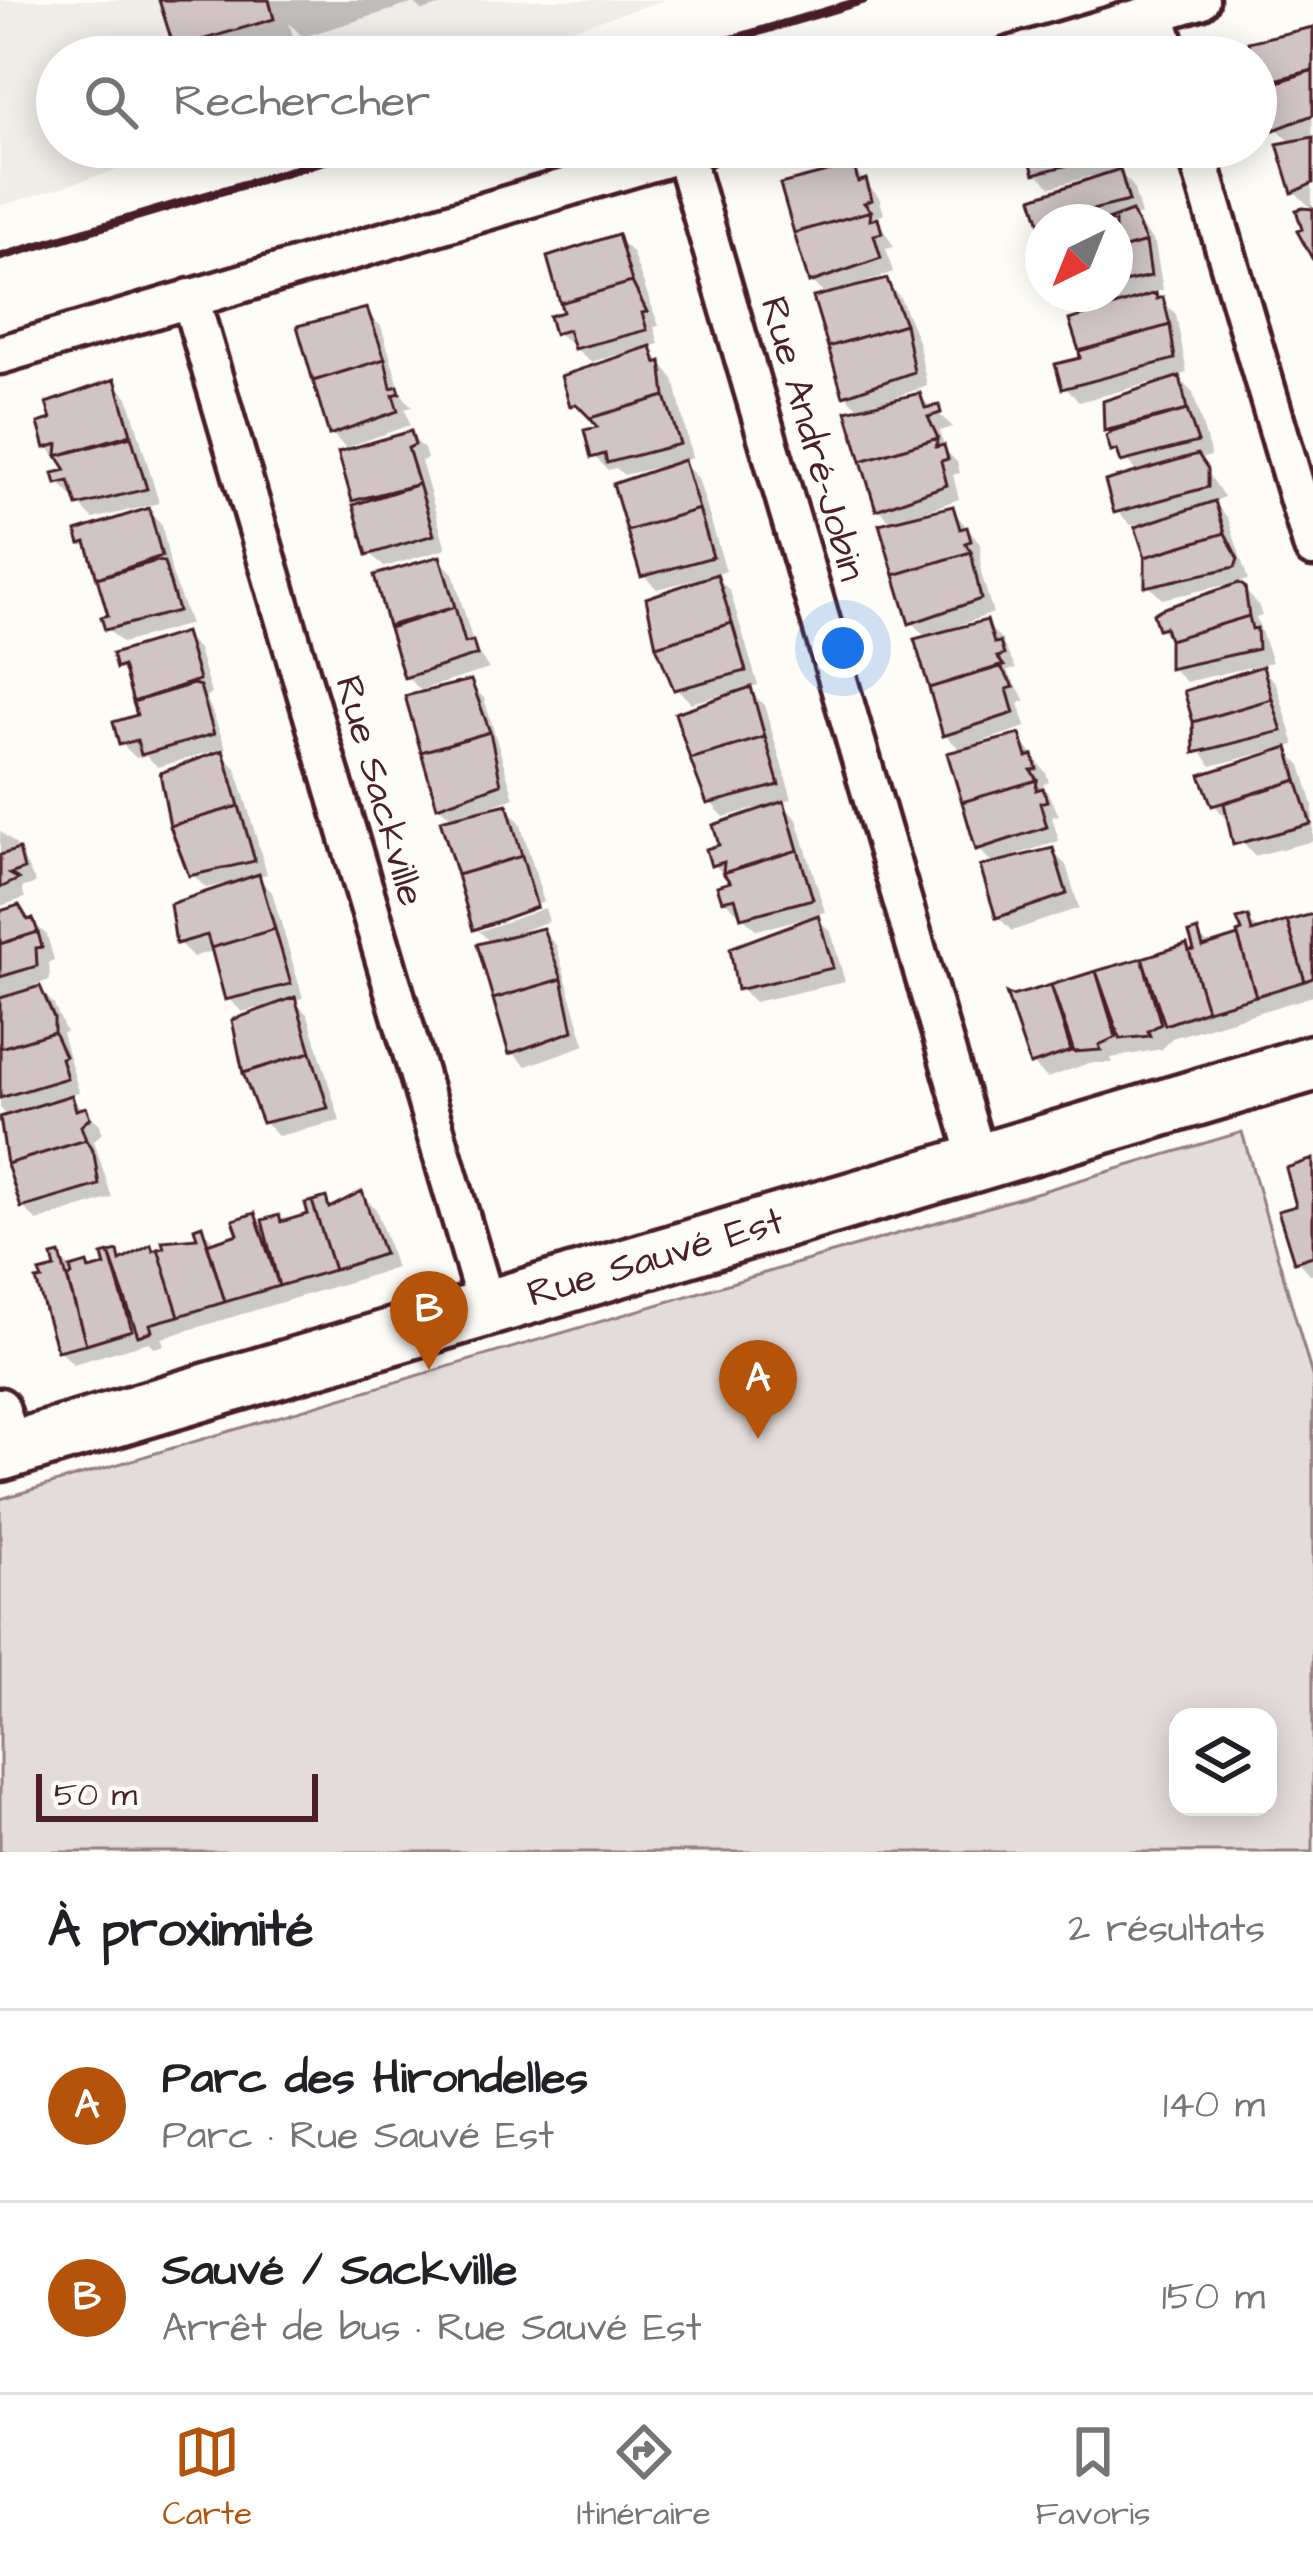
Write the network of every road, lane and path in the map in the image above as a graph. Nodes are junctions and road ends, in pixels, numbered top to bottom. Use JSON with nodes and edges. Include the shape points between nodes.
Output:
{"nodes":[{"id":1,"x":1200,"y":0,"type":"edge"},
{"id":2,"x":1156,"y":13,"type":"junction"},
{"id":3,"x":1078,"y":36,"type":"edge"},
{"id":4,"x":1163,"y":36,"type":"edge"},
{"id":5,"x":632,"y":168,"type":"edge"},
{"id":6,"x":698,"y":168,"type":"edge"},
{"id":7,"x":1201,"y":168,"type":"edge"},
{"id":8,"x":190,"y":298,"type":"junction"},
{"id":9,"x":0,"y":355,"type":"edge"},
{"id":10,"x":1313,"y":548,"type":"edge"},
{"id":11,"x":1313,"y":1063,"type":"edge"},
{"id":12,"x":979,"y":1163,"type":"junction"},
{"id":13,"x":488,"y":1307,"type":"junction"},
{"id":14,"x":4,"y":1436,"type":"edge"}],
"edges":[{"from":1,"to":2,"type":"street"},
{"from":2,"to":3,"type":"street"},
{"from":2,"to":4,"type":"street"},
{"from":5,"to":8,"type":"street"},
{"from":6,"to":12,"type":"street","name":"Rue André-Jobin"},
{"from":7,"to":10,"type":"street"},
{"from":8,"to":9,"type":"street"},
{"from":8,"to":13,"type":"street","name":"Rue Sackville"},
{"from":11,"to":12,"type":"main road","name":"Rue Sauvé Est"},
{"from":12,"to":13,"type":"main road","name":"Rue Sauvé Est"},
{"from":13,"to":14,"type":"main road","name":"Rue Sauvé Est"}]}
